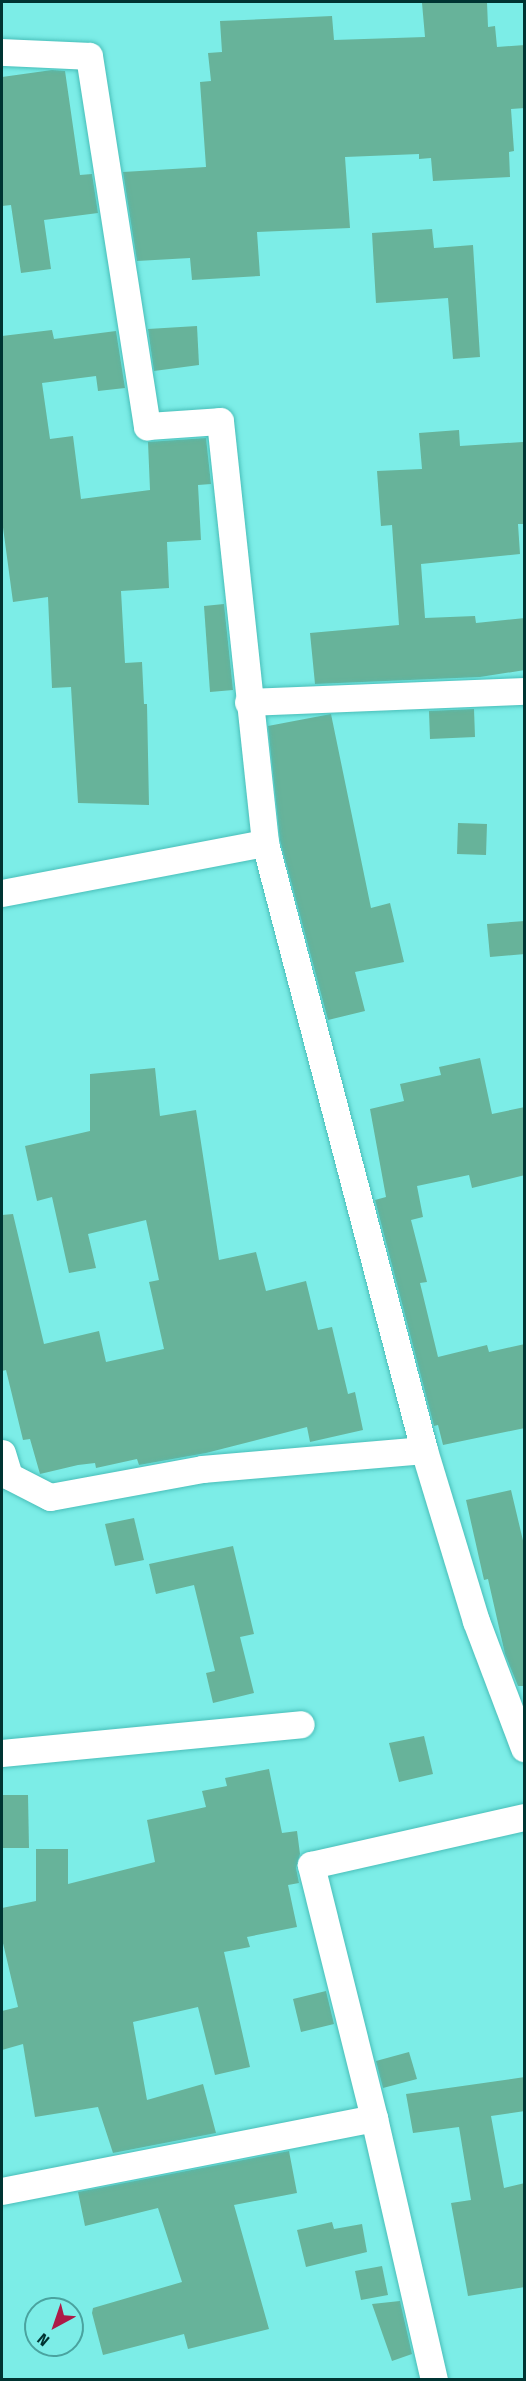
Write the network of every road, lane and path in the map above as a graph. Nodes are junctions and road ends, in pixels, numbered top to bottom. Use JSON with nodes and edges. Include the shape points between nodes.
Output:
{"nodes":[{"id":1,"x":2,"y":52,"type":"edge"},
{"id":2,"x":525,"y":691,"type":"edge"},
{"id":3,"x":248,"y":702,"type":"junction"},
{"id":4,"x":265,"y":843,"type":"junction"},
{"id":5,"x":2,"y":893,"type":"edge"},
{"id":6,"x":424,"y":1450,"type":"junction"},
{"id":7,"x":2,"y":1453,"type":"edge"},
{"id":8,"x":301,"y":1724,"type":"dead end"},
{"id":9,"x":525,"y":1748,"type":"edge"},
{"id":10,"x":2,"y":1753,"type":"edge"},
{"id":11,"x":525,"y":1817,"type":"edge"},
{"id":12,"x":374,"y":2118,"type":"junction"},
{"id":13,"x":2,"y":2192,"type":"edge"},
{"id":14,"x":434,"y":2379,"type":"edge"}],
"edges":[{"from":1,"to":3,"type":"street","via":[[89,56],[147,426],[220,421]]},
{"from":2,"to":3,"type":"street"},
{"from":3,"to":4,"type":"street"},
{"from":4,"to":5,"type":"street"},
{"from":4,"to":6,"type":"street"},
{"from":6,"to":7,"type":"street","via":[[202,1468],[50,1497],[9,1476]]},
{"from":6,"to":9,"type":"street","via":[[476,1622]]},
{"from":8,"to":10,"type":"street"},
{"from":11,"to":12,"type":"street","via":[[311,1864]]},
{"from":12,"to":13,"type":"street"},
{"from":12,"to":14,"type":"street"}]}
